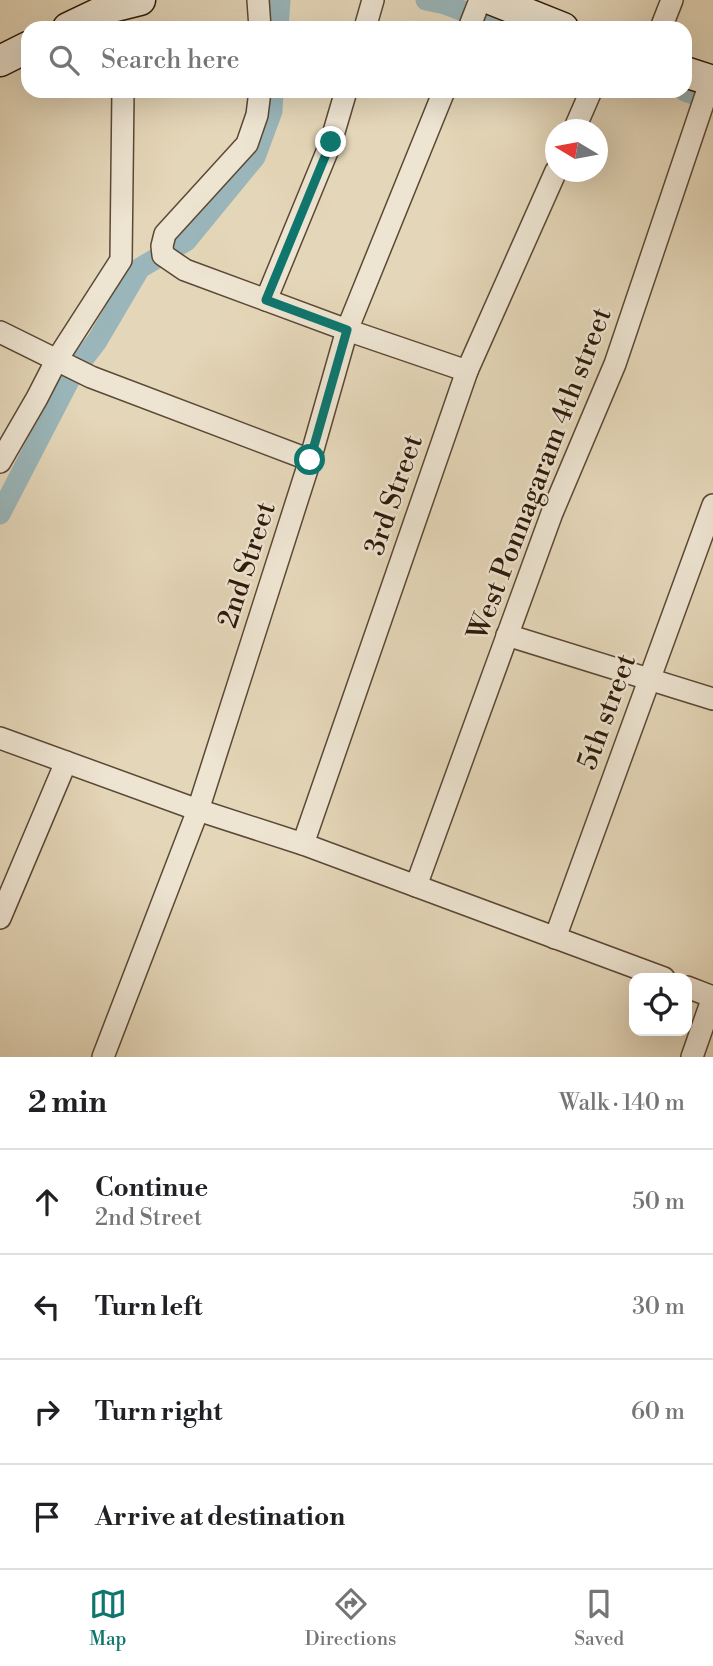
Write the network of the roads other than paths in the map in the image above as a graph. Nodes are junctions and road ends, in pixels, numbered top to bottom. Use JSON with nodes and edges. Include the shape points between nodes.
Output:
{"nodes":[{"id":1,"x":258,"y":0,"type":"edge"},
{"id":2,"x":373,"y":0,"type":"edge"},
{"id":3,"x":672,"y":0,"type":"edge"},
{"id":4,"x":484,"y":1,"type":"edge"},
{"id":5,"x":537,"y":8,"type":"edge"},
{"id":6,"x":123,"y":12,"type":"edge"},
{"id":7,"x":92,"y":21,"type":"edge"},
{"id":8,"x":260,"y":21,"type":"edge"},
{"id":9,"x":367,"y":21,"type":"edge"},
{"id":10,"x":473,"y":21,"type":"edge"},
{"id":11,"x":554,"y":21,"type":"edge"},
{"id":12,"x":664,"y":21,"type":"edge"},
{"id":13,"x":704,"y":85,"type":"edge"},
{"id":14,"x":123,"y":98,"type":"edge"},
{"id":15,"x":259,"y":98,"type":"edge"},
{"id":16,"x":344,"y":98,"type":"edge"},
{"id":17,"x":441,"y":98,"type":"edge"},
{"id":18,"x":588,"y":98,"type":"edge"},
{"id":19,"x":579,"y":119,"type":"edge"},
{"id":20,"x":550,"y":182,"type":"edge"},
{"id":21,"x":266,"y":300,"type":"junction"},
{"id":22,"x":347,"y":330,"type":"junction"},
{"id":23,"x":0,"y":332,"type":"edge"},
{"id":24,"x":61,"y":363,"type":"junction"},
{"id":25,"x":467,"y":371,"type":"junction"},
{"id":26,"x":310,"y":460,"type":"junction"},
{"id":27,"x":0,"y":462,"type":"edge"},
{"id":28,"x":713,"y":505,"type":"edge"},
{"id":29,"x":507,"y":635,"type":"junction"},
{"id":30,"x":649,"y":679,"type":"junction"},
{"id":31,"x":713,"y":699,"type":"edge"},
{"id":32,"x":0,"y":738,"type":"edge"},
{"id":33,"x":66,"y":762,"type":"junction"},
{"id":34,"x":198,"y":810,"type":"junction"},
{"id":35,"x":303,"y":844,"type":"junction"},
{"id":36,"x":416,"y":886,"type":"junction"},
{"id":37,"x":0,"y":918,"type":"edge"},
{"id":38,"x":555,"y":938,"type":"junction"},
{"id":39,"x":650,"y":973,"type":"edge"},
{"id":40,"x":692,"y":989,"type":"edge"},
{"id":41,"x":713,"y":997,"type":"edge"},
{"id":42,"x":103,"y":1057,"type":"edge"},
{"id":43,"x":692,"y":1057,"type":"edge"}],
"edges":[{"from":1,"to":8,"type":"street"},
{"from":2,"to":9,"type":"street"},
{"from":3,"to":12,"type":"street"},
{"from":4,"to":5,"type":"street"},
{"from":4,"to":10,"type":"street"},
{"from":5,"to":11,"type":"street"},
{"from":6,"to":7,"type":"street"},
{"from":13,"to":29,"type":"street","name":"West Ponnagaram 4th street","via":[[615,364]]},
{"from":14,"to":24,"type":"street","via":[[121,260]]},
{"from":15,"to":21,"type":"street","via":[[247,144],[165,234],[162,250],[185,270]]},
{"from":16,"to":21,"type":"street","via":[[331,142]]},
{"from":17,"to":22,"type":"street","name":"2nd Street"},
{"from":18,"to":19,"type":"street"},
{"from":20,"to":25,"type":"street","name":"3rd Street"},
{"from":21,"to":22,"type":"street"},
{"from":22,"to":25,"type":"street"},
{"from":22,"to":26,"type":"street","name":"2nd Street"},
{"from":23,"to":24,"type":"street"},
{"from":24,"to":26,"type":"street"},
{"from":24,"to":27,"type":"street"},
{"from":25,"to":35,"type":"street","name":"3rd Street"},
{"from":26,"to":34,"type":"street","name":"2nd Street"},
{"from":28,"to":30,"type":"street","name":"5th street"},
{"from":29,"to":30,"type":"street"},
{"from":29,"to":36,"type":"street","name":"West Ponnagaram 4th street"},
{"from":30,"to":31,"type":"street"},
{"from":30,"to":38,"type":"street","name":"5th street"},
{"from":32,"to":33,"type":"street"},
{"from":33,"to":34,"type":"street"},
{"from":33,"to":37,"type":"street"},
{"from":34,"to":35,"type":"street"},
{"from":34,"to":42,"type":"street","name":"2nd Street"},
{"from":35,"to":36,"type":"street"},
{"from":36,"to":38,"type":"street"},
{"from":38,"to":39,"type":"street"},
{"from":40,"to":41,"type":"street"},
{"from":41,"to":43,"type":"street"}]}
